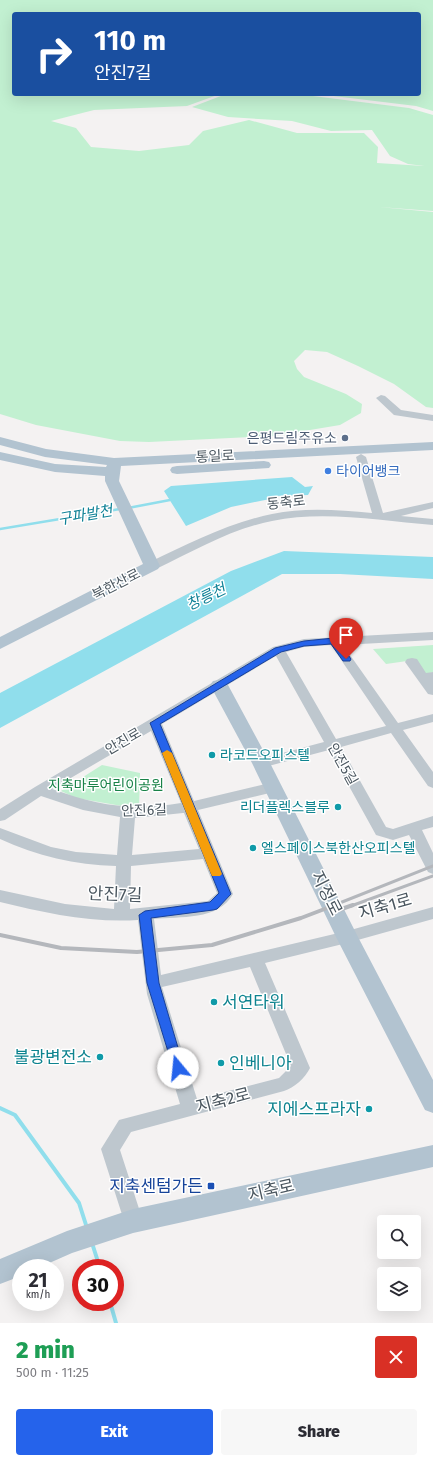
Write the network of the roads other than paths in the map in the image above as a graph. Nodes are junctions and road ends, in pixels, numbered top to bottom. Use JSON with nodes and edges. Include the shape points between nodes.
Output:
{"nodes":[{"id":1,"x":380,"y":398,"type":"dead end"},
{"id":2,"x":433,"y":418,"type":"edge"},
{"id":3,"x":0,"y":442,"type":"edge"},
{"id":4,"x":433,"y":446,"type":"edge"},
{"id":5,"x":433,"y":453,"type":"edge"},
{"id":6,"x":0,"y":456,"type":"edge"},
{"id":7,"x":361,"y":457,"type":"junction"},
{"id":8,"x":114,"y":467,"type":"junction"},
{"id":9,"x":433,"y":505,"type":"edge"},
{"id":10,"x":379,"y":517,"type":"junction"},
{"id":11,"x":433,"y":522,"type":"edge"},
{"id":12,"x":152,"y":566,"type":"junction"},
{"id":13,"x":433,"y":636,"type":"edge"},
{"id":14,"x":334,"y":641,"type":"junction"},
{"id":15,"x":0,"y":644,"type":"edge"},
{"id":16,"x":278,"y":650,"type":"junction"},
{"id":17,"x":412,"y":662,"type":"dead end"},
{"id":18,"x":428,"y":677,"type":"edge"},
{"id":19,"x":219,"y":685,"type":"junction"},
{"id":20,"x":433,"y":691,"type":"edge"},
{"id":21,"x":433,"y":718,"type":"edge"},
{"id":22,"x":155,"y":723,"type":"junction"},
{"id":23,"x":394,"y":728,"type":"junction"},
{"id":24,"x":332,"y":744,"type":"junction"},
{"id":25,"x":261,"y":763,"type":"junction"},
{"id":26,"x":433,"y":783,"type":"edge"},
{"id":27,"x":274,"y":787,"type":"junction"},
{"id":28,"x":40,"y":790,"type":"junction"},
{"id":29,"x":188,"y":806,"type":"junction"},
{"id":30,"x":128,"y":813,"type":"junction"},
{"id":31,"x":0,"y":816,"type":"edge"},
{"id":32,"x":433,"y":821,"type":"edge"},
{"id":33,"x":413,"y":828,"type":"junction"},
{"id":34,"x":0,"y":833,"type":"edge"},
{"id":35,"x":208,"y":853,"type":"junction"},
{"id":36,"x":124,"y":861,"type":"junction"},
{"id":37,"x":433,"y":868,"type":"edge"},
{"id":38,"x":0,"y":896,"type":"edge"},
{"id":39,"x":433,"y":913,"type":"edge"},
{"id":40,"x":122,"y":915,"type":"junction"},
{"id":41,"x":145,"y":915,"type":"junction"},
{"id":42,"x":347,"y":937,"type":"junction"},
{"id":43,"x":255,"y":959,"type":"junction"},
{"id":44,"x":153,"y":983,"type":"junction"},
{"id":45,"x":433,"y":1102,"type":"edge"},
{"id":46,"x":191,"y":1109,"type":"junction"},
{"id":47,"x":433,"y":1156,"type":"edge"},
{"id":48,"x":121,"y":1224,"type":"junction"},
{"id":49,"x":0,"y":1272,"type":"edge"}],
"edges":[{"from":1,"to":2,"type":"street","via":[[398,413]]},
{"from":3,"to":8,"type":"main road","name":"통일로"},
{"from":4,"to":8,"type":"main road","name":"통일로"},
{"from":5,"to":7,"type":"main road","name":"통일로"},
{"from":6,"to":8,"type":"main road","name":"통일로","via":[[55,468]]},
{"from":7,"to":8,"type":"main road","name":"통일로","via":[[230,467]]},
{"from":7,"to":10,"type":"street"},
{"from":8,"to":12,"type":"main road","name":"북한산로","via":[[112,481]]},
{"from":9,"to":10,"type":"street"},
{"from":10,"to":11,"type":"street","name":"동축로"},
{"from":10,"to":12,"type":"street","name":"동축로","via":[[321,514],[273,516],[244,524]]},
{"from":12,"to":15,"type":"main road","name":"북한산로"},
{"from":13,"to":14,"type":"street","name":"안진로"},
{"from":14,"to":16,"type":"street","name":"안진로","via":[[304,643]]},
{"from":14,"to":23,"type":"street"},
{"from":16,"to":19,"type":"street","name":"안진로"},
{"from":16,"to":24,"type":"street","name":"안진5길"},
{"from":17,"to":18,"type":"street"},
{"from":18,"to":20,"type":"street"},
{"from":19,"to":22,"type":"street","name":"안진로"},
{"from":19,"to":25,"type":"main road","name":"지정로"},
{"from":21,"to":23,"type":"street"},
{"from":22,"to":28,"type":"street","name":"안진로"},
{"from":22,"to":29,"type":"street"},
{"from":23,"to":24,"type":"street"},
{"from":23,"to":26,"type":"street"},
{"from":24,"to":25,"type":"street"},
{"from":24,"to":33,"type":"street","name":"안진5길","via":[[380,831],[393,835]]},
{"from":25,"to":27,"type":"main road","name":"지정로"},
{"from":27,"to":29,"type":"street","name":"안진6길"},
{"from":27,"to":42,"type":"main road","name":"지정로"},
{"from":28,"to":30,"type":"street","name":"안진6길","via":[[75,803]]},
{"from":28,"to":31,"type":"street","name":"안진로"},
{"from":29,"to":30,"type":"street","name":"안진6길","via":[[163,811]]},
{"from":29,"to":35,"type":"street"},
{"from":30,"to":36,"type":"street"},
{"from":32,"to":33,"type":"street","name":"안진5길"},
{"from":33,"to":37,"type":"street"},
{"from":34,"to":36,"type":"street","via":[[23,845],[77,859]]},
{"from":35,"to":36,"type":"street","via":[[165,860]]},
{"from":35,"to":41,"type":"street","name":"안진7길","via":[[225,894],[213,906]]},
{"from":36,"to":40,"type":"street"},
{"from":38,"to":40,"type":"street","name":"안진7길","via":[[44,907],[98,915]]},
{"from":39,"to":42,"type":"street","name":"지축1로"},
{"from":40,"to":41,"type":"street","name":"안진7길"},
{"from":41,"to":44,"type":"street"},
{"from":42,"to":43,"type":"street"},
{"from":42,"to":45,"type":"main road","name":"지정로"},
{"from":43,"to":44,"type":"street"},
{"from":43,"to":46,"type":"street","name":"지축2로","via":[[301,1068],[284,1084]]},
{"from":44,"to":46,"type":"street"},
{"from":46,"to":48,"type":"street","name":"지축2로","via":[[125,1126],[110,1149]]},
{"from":47,"to":48,"type":"main road","name":"지축로"},
{"from":48,"to":49,"type":"main road","name":"지축로","via":[[67,1242]]}]}
